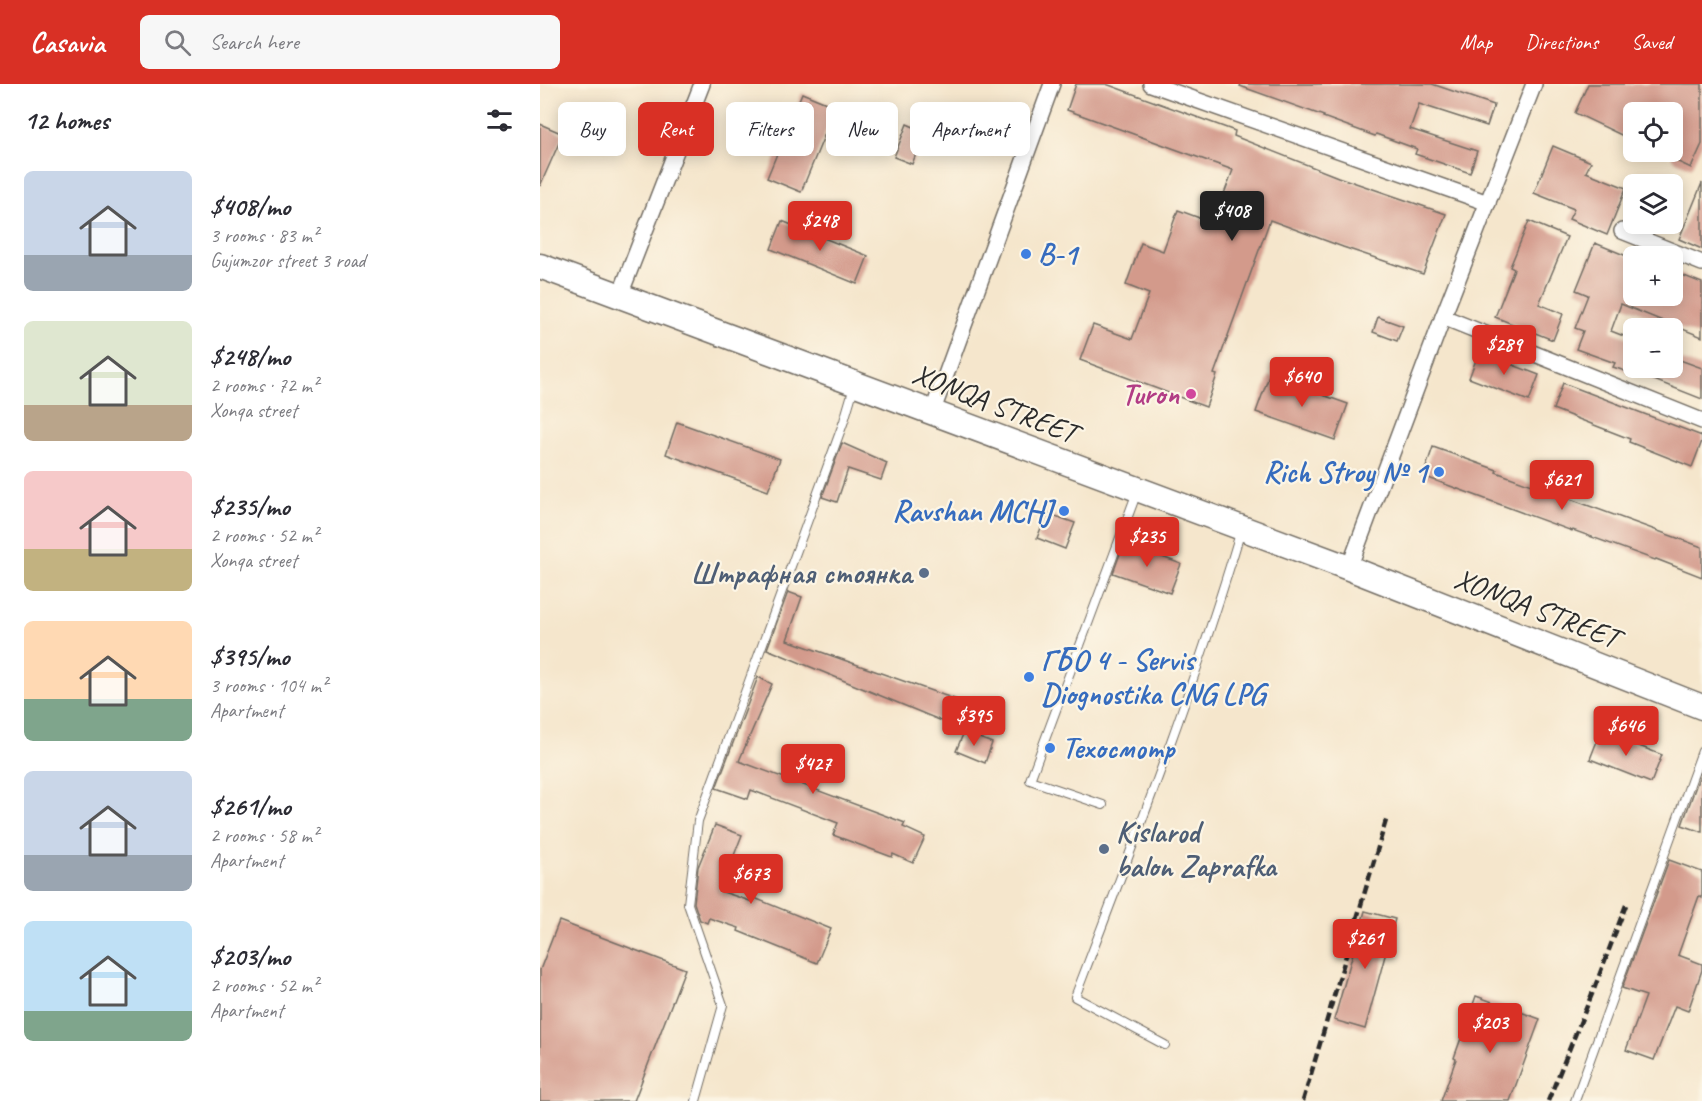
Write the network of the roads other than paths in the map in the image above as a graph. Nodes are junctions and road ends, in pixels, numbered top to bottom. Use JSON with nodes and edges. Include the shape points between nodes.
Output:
{"nodes":[{"id":1,"x":702,"y":84,"type":"edge"},
{"id":2,"x":1052,"y":84,"type":"edge"},
{"id":3,"x":1151,"y":84,"type":"edge"},
{"id":4,"x":1534,"y":84,"type":"edge"},
{"id":5,"x":1488,"y":203,"type":"junction"},
{"id":6,"x":1622,"y":231,"type":"dead end"},
{"id":7,"x":1702,"y":263,"type":"edge"},
{"id":8,"x":540,"y":266,"type":"edge"},
{"id":9,"x":620,"y":295,"type":"junction"},
{"id":10,"x":1443,"y":317,"type":"junction"},
{"id":11,"x":855,"y":384,"type":"junction"},
{"id":12,"x":932,"y":413,"type":"junction"},
{"id":13,"x":1702,"y":421,"type":"edge"},
{"id":14,"x":1138,"y":490,"type":"junction"},
{"id":15,"x":1241,"y":528,"type":"junction"},
{"id":16,"x":1349,"y":568,"type":"junction"},
{"id":17,"x":1702,"y":707,"type":"edge"},
{"id":18,"x":1702,"y":751,"type":"edge"},
{"id":19,"x":1103,"y":805,"type":"dead end"},
{"id":20,"x":1165,"y":1045,"type":"dead end"},
{"id":21,"x":696,"y":1101,"type":"edge"},
{"id":22,"x":1575,"y":1101,"type":"edge"}],
"edges":[{"from":1,"to":9,"type":"street"},
{"from":2,"to":12,"type":"street"},
{"from":3,"to":5,"type":"street"},
{"from":4,"to":5,"type":"street"},
{"from":5,"to":10,"type":"street"},
{"from":6,"to":7,"type":"street"},
{"from":8,"to":9,"type":"main road","name":"XONQA STREET"},
{"from":9,"to":11,"type":"main road","name":"XONQA STREET"},
{"from":10,"to":13,"type":"street"},
{"from":10,"to":16,"type":"street"},
{"from":11,"to":12,"type":"main road","name":"XONQA STREET"},
{"from":11,"to":21,"type":"lane","via":[[698,821],[688,904],[723,1005]]},
{"from":12,"to":14,"type":"main road","name":"XONQA STREET"},
{"from":14,"to":15,"type":"main road","name":"XONQA STREET"},
{"from":14,"to":19,"type":"lane","via":[[1030,780]]},
{"from":15,"to":16,"type":"main road","name":"XONQA STREET"},
{"from":15,"to":20,"type":"lane","via":[[1206,640],[1075,997]]},
{"from":16,"to":17,"type":"main road","name":"XONQA STREET"},
{"from":18,"to":22,"type":"lane"}]}
